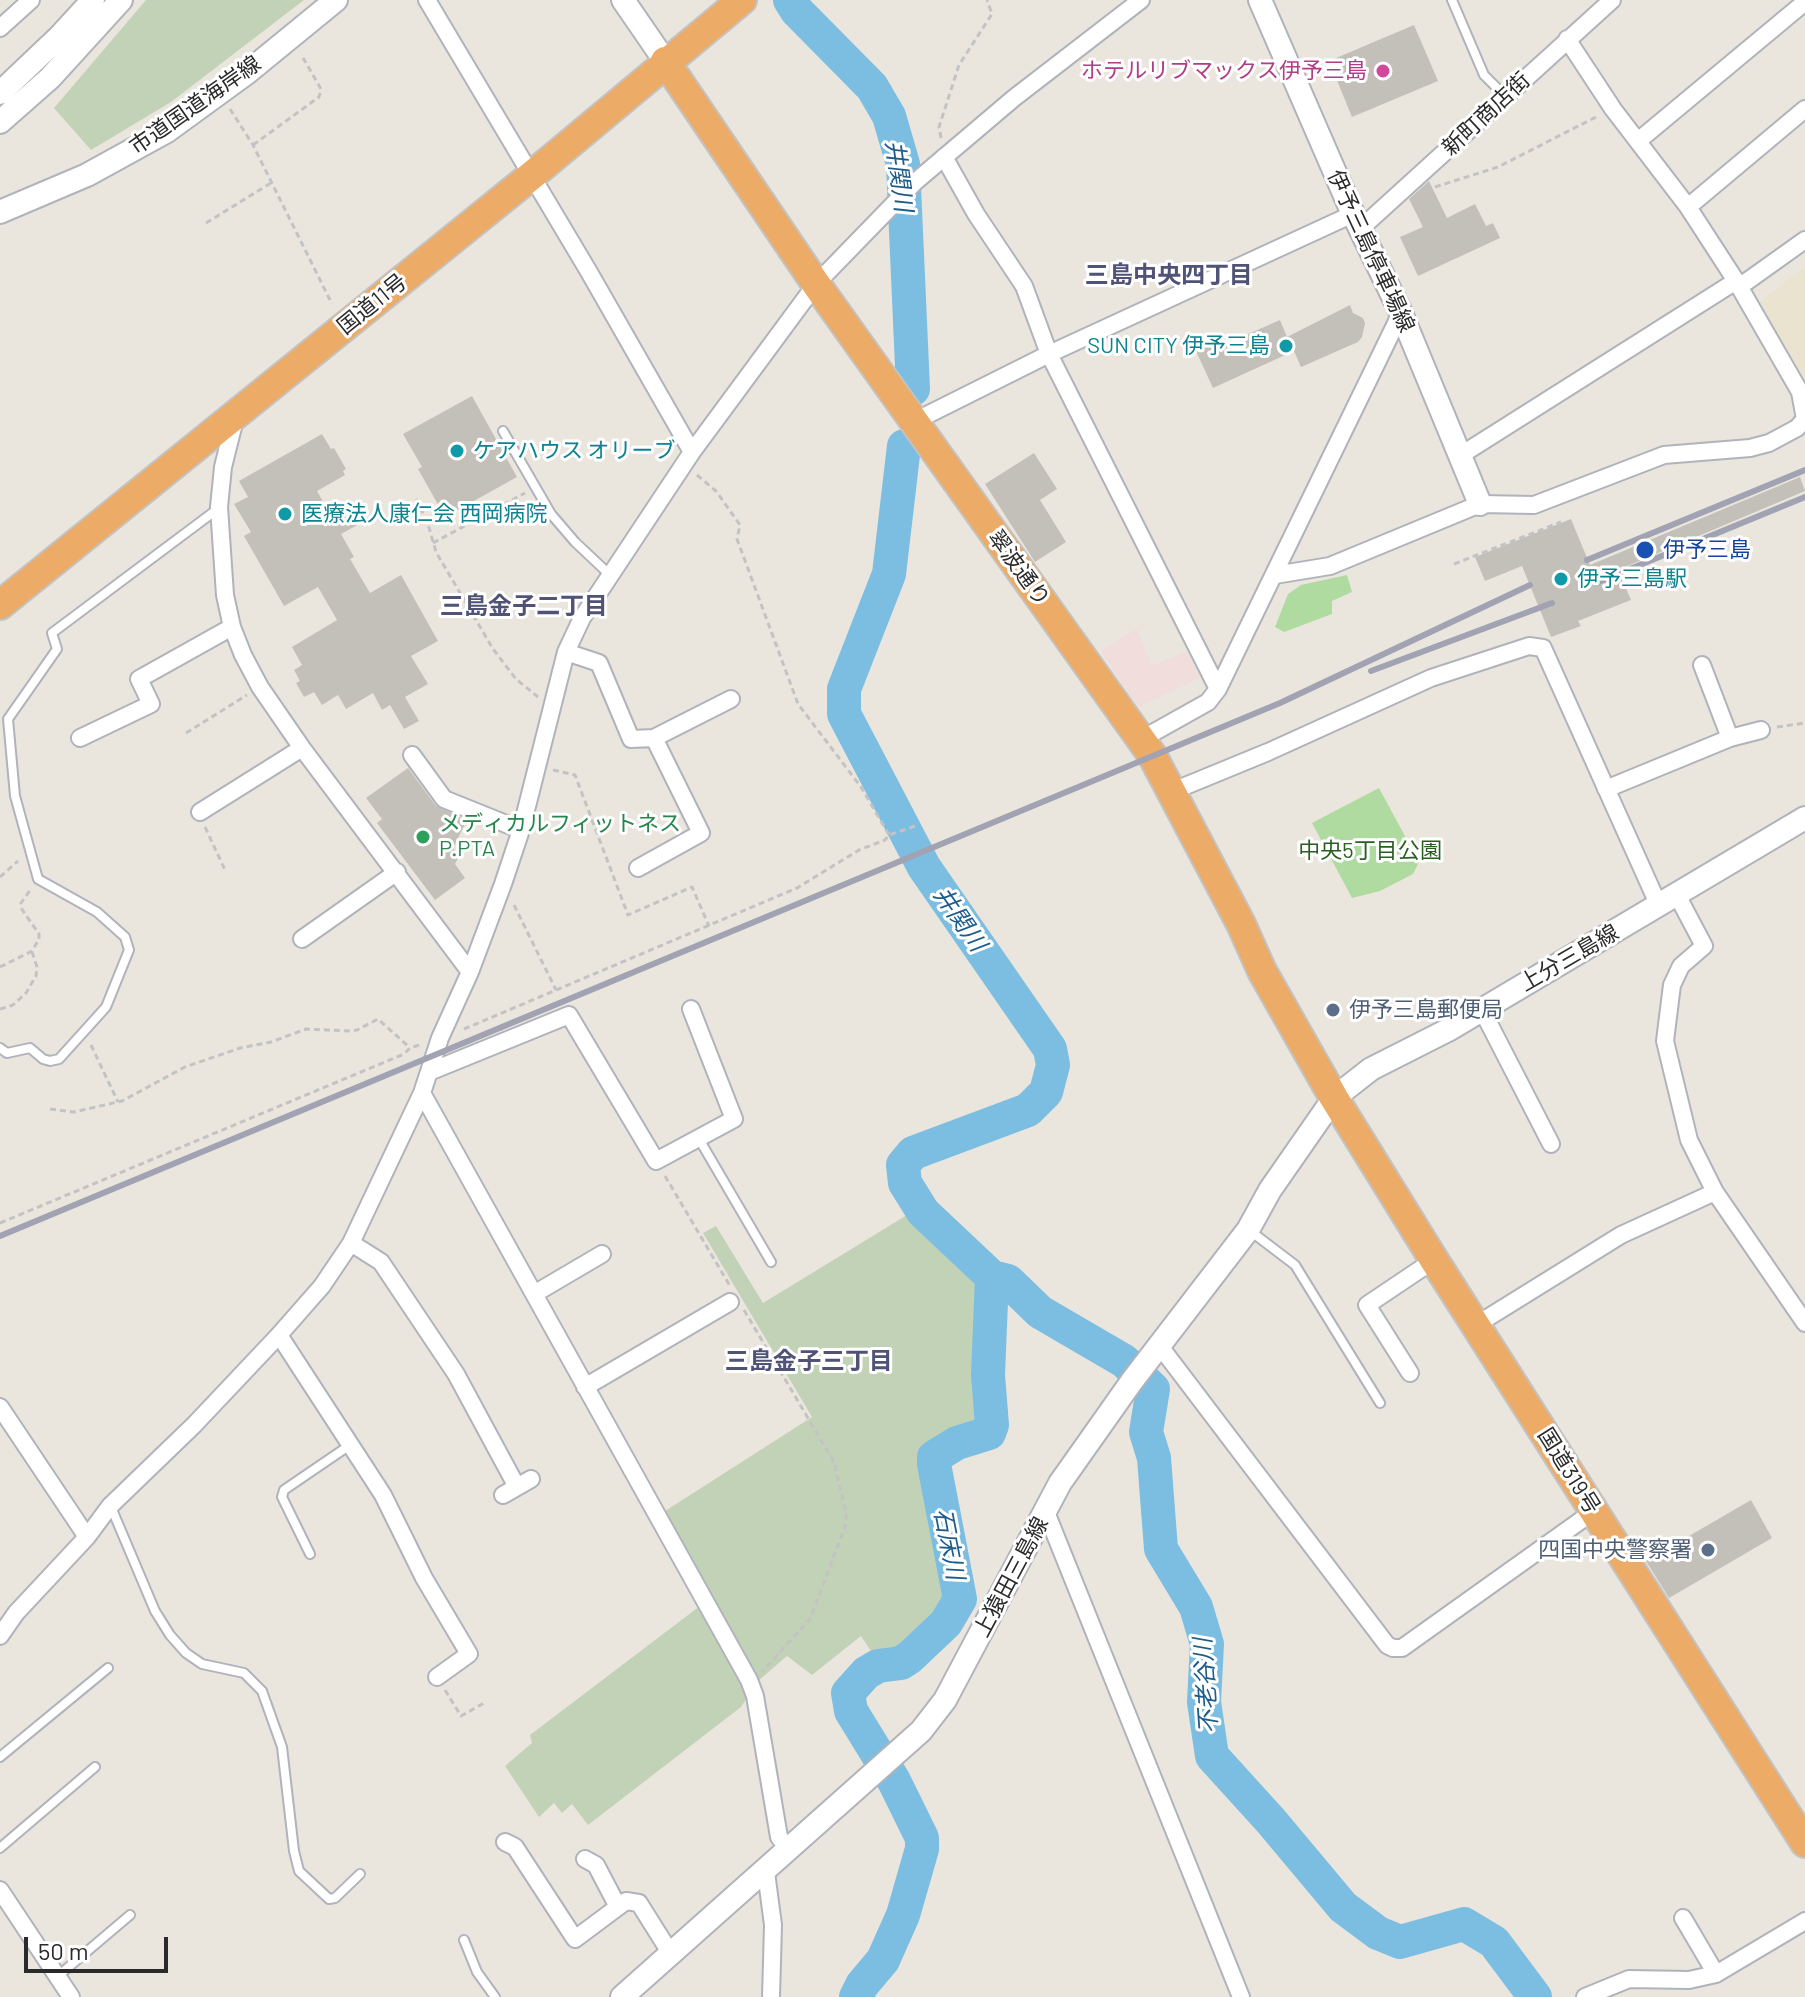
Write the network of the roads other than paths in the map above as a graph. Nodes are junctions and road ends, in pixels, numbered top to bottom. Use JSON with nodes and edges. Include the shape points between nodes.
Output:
{"nodes":[{"id":1,"x":31,"y":0,"type":"edge"},
{"id":2,"x":93,"y":0,"type":"edge"},
{"id":3,"x":121,"y":0,"type":"edge"},
{"id":4,"x":336,"y":0,"type":"edge"},
{"id":5,"x":427,"y":0,"type":"edge"},
{"id":6,"x":623,"y":0,"type":"edge"},
{"id":7,"x":742,"y":0,"type":"edge"},
{"id":8,"x":1141,"y":0,"type":"edge"},
{"id":9,"x":1260,"y":0,"type":"edge"},
{"id":10,"x":1452,"y":0,"type":"edge"},
{"id":11,"x":1612,"y":0,"type":"edge"},
{"id":12,"x":1801,"y":5,"type":"edge"},
{"id":13,"x":0,"y":28,"type":"edge"},
{"id":14,"x":1567,"y":39,"type":"junction"},
{"id":15,"x":665,"y":61,"type":"junction"},
{"id":16,"x":0,"y":93,"type":"edge"},
{"id":17,"x":1505,"y":96,"type":"junction"},
{"id":18,"x":1805,"y":109,"type":"edge"},
{"id":19,"x":0,"y":122,"type":"edge"},
{"id":20,"x":1638,"y":141,"type":"junction"},
{"id":21,"x":944,"y":157,"type":"junction"},
{"id":22,"x":531,"y":176,"type":"junction"},
{"id":23,"x":1688,"y":207,"type":"junction"},
{"id":24,"x":0,"y":212,"type":"edge"},
{"id":25,"x":1357,"y":221,"type":"junction"},
{"id":26,"x":1805,"y":240,"type":"edge"},
{"id":27,"x":816,"y":284,"type":"junction"},
{"id":28,"x":1738,"y":284,"type":"junction"},
{"id":29,"x":1401,"y":313,"type":"junction"},
{"id":30,"x":1049,"y":354,"type":"junction"},
{"id":31,"x":236,"y":415,"type":"junction"},
{"id":32,"x":913,"y":422,"type":"junction"},
{"id":33,"x":503,"y":431,"type":"dead end"},
{"id":34,"x":1461,"y":455,"type":"junction"},
{"id":35,"x":687,"y":459,"type":"junction"},
{"id":36,"x":1480,"y":504,"type":"junction"},
{"id":37,"x":219,"y":507,"type":"junction"},
{"id":38,"x":610,"y":575,"type":"junction"},
{"id":39,"x":1275,"y":575,"type":"junction"},
{"id":40,"x":0,"y":605,"type":"edge"},
{"id":41,"x":232,"y":627,"type":"junction"},
{"id":42,"x":566,"y":652,"type":"junction"},
{"id":43,"x":1702,"y":665,"type":"dead end"},
{"id":44,"x":1218,"y":689,"type":"junction"},
{"id":45,"x":731,"y":699,"type":"dead end"},
{"id":46,"x":1761,"y":730,"type":"road end"},
{"id":47,"x":80,"y":738,"type":"dead end"},
{"id":48,"x":654,"y":738,"type":"junction"},
{"id":49,"x":1730,"y":738,"type":"junction"},
{"id":50,"x":1142,"y":739,"type":"junction"},
{"id":51,"x":302,"y":748,"type":"junction"},
{"id":52,"x":412,"y":755,"type":"dead end"},
{"id":53,"x":1606,"y":789,"type":"junction"},
{"id":54,"x":1173,"y":791,"type":"junction"},
{"id":55,"x":200,"y":812,"type":"road end"},
{"id":56,"x":1805,"y":818,"type":"edge"},
{"id":57,"x":521,"y":830,"type":"junction"},
{"id":58,"x":638,"y":868,"type":"dead end"},
{"id":59,"x":397,"y":872,"type":"junction"},
{"id":60,"x":1668,"y":900,"type":"junction"},
{"id":61,"x":302,"y":939,"type":"dead end"},
{"id":62,"x":470,"y":972,"type":"junction"},
{"id":63,"x":691,"y":1009,"type":"dead end"},
{"id":64,"x":1482,"y":1010,"type":"junction"},
{"id":65,"x":0,"y":1048,"type":"edge"},
{"id":66,"x":429,"y":1072,"type":"junction"},
{"id":67,"x":422,"y":1093,"type":"junction"},
{"id":68,"x":1334,"y":1098,"type":"junction"},
{"id":69,"x":699,"y":1139,"type":"junction"},
{"id":70,"x":1551,"y":1144,"type":"dead end"},
{"id":71,"x":1715,"y":1192,"type":"junction"},
{"id":72,"x":1248,"y":1230,"type":"junction"},
{"id":73,"x":351,"y":1243,"type":"junction"},
{"id":74,"x":602,"y":1254,"type":"dead end"},
{"id":75,"x":1434,"y":1260,"type":"junction"},
{"id":76,"x":771,"y":1262,"type":"dead end"},
{"id":77,"x":534,"y":1294,"type":"junction"},
{"id":78,"x":733,"y":1297,"type":"road end"},
{"id":79,"x":1805,"y":1323,"type":"edge"},
{"id":80,"x":1476,"y":1325,"type":"junction"},
{"id":81,"x":279,"y":1335,"type":"junction"},
{"id":82,"x":1159,"y":1345,"type":"junction"},
{"id":83,"x":1410,"y":1373,"type":"dead end"},
{"id":84,"x":585,"y":1387,"type":"junction"},
{"id":85,"x":1380,"y":1403,"type":"dead end"},
{"id":86,"x":0,"y":1407,"type":"edge"},
{"id":87,"x":350,"y":1444,"type":"junction"},
{"id":88,"x":517,"y":1487,"type":"dead end"},
{"id":89,"x":110,"y":1506,"type":"junction"},
{"id":90,"x":1594,"y":1511,"type":"junction"},
{"id":91,"x":1046,"y":1512,"type":"junction"},
{"id":92,"x":87,"y":1537,"type":"junction"},
{"id":93,"x":310,"y":1554,"type":"dead end"},
{"id":94,"x":2,"y":1629,"type":"edge"},
{"id":95,"x":108,"y":1668,"type":"dead end"},
{"id":96,"x":437,"y":1677,"type":"road end"},
{"id":97,"x":0,"y":1757,"type":"edge"},
{"id":98,"x":95,"y":1767,"type":"dead end"},
{"id":99,"x":505,"y":1842,"type":"dead end"},
{"id":100,"x":1805,"y":1843,"type":"edge"},
{"id":101,"x":0,"y":1848,"type":"edge"},
{"id":102,"x":789,"y":1850,"type":"junction"},
{"id":103,"x":585,"y":1859,"type":"dead end"},
{"id":104,"x":766,"y":1872,"type":"junction"},
{"id":105,"x":360,"y":1874,"type":"dead end"},
{"id":106,"x":0,"y":1890,"type":"edge"},
{"id":107,"x":618,"y":1907,"type":"junction"},
{"id":108,"x":130,"y":1915,"type":"dead end"},
{"id":109,"x":1683,"y":1918,"type":"dead end"},
{"id":110,"x":1805,"y":1921,"type":"edge"},
{"id":111,"x":464,"y":1940,"type":"dead end"},
{"id":112,"x":671,"y":1954,"type":"junction"},
{"id":113,"x":1716,"y":1974,"type":"junction"},
{"id":114,"x":58,"y":1976,"type":"junction"},
{"id":115,"x":71,"y":1997,"type":"edge"},
{"id":116,"x":495,"y":1997,"type":"edge"},
{"id":117,"x":622,"y":1997,"type":"edge"},
{"id":118,"x":771,"y":1997,"type":"edge"},
{"id":119,"x":1241,"y":1997,"type":"edge"},
{"id":120,"x":1585,"y":1997,"type":"edge"}],
"edges":[{"from":1,"to":13,"type":"street"},
{"from":2,"to":16,"type":"main road"},
{"from":3,"to":19,"type":"main road","via":[[50,78]]},
{"from":4,"to":24,"type":"main road","name":"市道国道海岸線","via":[[167,131],[87,175]]},
{"from":5,"to":22,"type":"street"},
{"from":6,"to":15,"type":"main road"},
{"from":7,"to":15,"type":"highway","name":"国道11号"},
{"from":8,"to":21,"type":"street"},
{"from":9,"to":25,"type":"main road","name":"伊予三島停車場線"},
{"from":10,"to":17,"type":"lane","via":[[1484,75]]},
{"from":11,"to":14,"type":"street","name":"新町商店街"},
{"from":12,"to":20,"type":"street"},
{"from":14,"to":17,"type":"street","name":"新町商店街"},
{"from":14,"to":20,"type":"street"},
{"from":15,"to":22,"type":"highway","name":"国道11号"},
{"from":15,"to":27,"type":"highway","name":"翠波通り"},
{"from":17,"to":25,"type":"street","name":"新町商店街","via":[[1404,191]]},
{"from":18,"to":23,"type":"street"},
{"from":20,"to":23,"type":"street"},
{"from":21,"to":27,"type":"street"},
{"from":21,"to":30,"type":"street","via":[[1024,286]]},
{"from":22,"to":31,"type":"highway","name":"国道11号"},
{"from":22,"to":35,"type":"street"},
{"from":23,"to":28,"type":"street"},
{"from":25,"to":29,"type":"main road","name":"伊予三島停車場線"},
{"from":25,"to":30,"type":"street","name":"新町商店街"},
{"from":26,"to":28,"type":"street"},
{"from":27,"to":32,"type":"highway","name":"翠波通り"},
{"from":27,"to":35,"type":"street"},
{"from":28,"to":34,"type":"street"},
{"from":28,"to":36,"type":"street","via":[[1800,392],[1805,419],[1797,428],[1750,448],[1664,455],[1534,505]]},
{"from":29,"to":34,"type":"main road","name":"伊予三島停車場線"},
{"from":29,"to":39,"type":"street"},
{"from":30,"to":32,"type":"street","name":"新町商店街"},
{"from":30,"to":44,"type":"street"},
{"from":31,"to":37,"type":"street"},
{"from":31,"to":40,"type":"highway","name":"国道11号"},
{"from":32,"to":50,"type":"highway","name":"翠波通り"},
{"from":33,"to":38,"type":"lane","via":[[551,514]]},
{"from":34,"to":36,"type":"main road","name":"伊予三島停車場線"},
{"from":35,"to":38,"type":"street"},
{"from":36,"to":39,"type":"street","via":[[1330,566]]},
{"from":37,"to":41,"type":"street"},
{"from":37,"to":65,"type":"lane","via":[[52,633],[57,649],[8,719],[15,796],[38,879],[97,912],[119,931],[129,950],[106,1007],[59,1059],[43,1059],[30,1048],[7,1053]]},
{"from":38,"to":42,"type":"street"},
{"from":39,"to":44,"type":"street"},
{"from":41,"to":47,"type":"street","via":[[139,679],[151,704]]},
{"from":41,"to":51,"type":"street","via":[[260,687]]},
{"from":42,"to":48,"type":"street","via":[[599,663],[631,739]]},
{"from":42,"to":57,"type":"street"},
{"from":43,"to":49,"type":"street"},
{"from":44,"to":50,"type":"street","via":[[1208,702]]},
{"from":45,"to":48,"type":"street"},
{"from":46,"to":49,"type":"street"},
{"from":48,"to":58,"type":"street","via":[[701,833]]},
{"from":49,"to":53,"type":"street"},
{"from":50,"to":54,"type":"highway","name":"翠波通り"},
{"from":51,"to":55,"type":"street"},
{"from":51,"to":59,"type":"street"},
{"from":52,"to":57,"type":"street","via":[[444,799]]},
{"from":53,"to":54,"type":"street","via":[[1543,648],[1529,646],[1431,678]]},
{"from":53,"to":60,"type":"street"},
{"from":54,"to":68,"type":"highway","name":"翠波通り","via":[[1262,971]]},
{"from":56,"to":60,"type":"main road","name":"上分三島線"},
{"from":57,"to":62,"type":"street"},
{"from":59,"to":61,"type":"street"},
{"from":59,"to":62,"type":"street"},
{"from":60,"to":64,"type":"main road","name":"上分三島線"},
{"from":60,"to":71,"type":"street","via":[[1704,946],[1681,966],[1672,985],[1665,1041],[1689,1140]]},
{"from":62,"to":66,"type":"street"},
{"from":63,"to":69,"type":"street","via":[[734,1119]]},
{"from":64,"to":68,"type":"main road","name":"上分三島線","via":[[1371,1069]]},
{"from":64,"to":70,"type":"street"},
{"from":66,"to":67,"type":"street"},
{"from":66,"to":69,"type":"street","via":[[569,1015],[656,1161]]},
{"from":67,"to":73,"type":"street"},
{"from":67,"to":77,"type":"street"},
{"from":68,"to":72,"type":"main road","name":"上猿田三島線"},
{"from":68,"to":75,"type":"highway","name":"国道319号"},
{"from":69,"to":76,"type":"lane"},
{"from":71,"to":79,"type":"street"},
{"from":71,"to":80,"type":"street","via":[[1621,1235]]},
{"from":72,"to":82,"type":"main road","name":"上猿田三島線"},
{"from":72,"to":85,"type":"lane","via":[[1295,1265]]},
{"from":73,"to":81,"type":"street"},
{"from":73,"to":88,"type":"street","via":[[381,1262],[456,1374]]},
{"from":74,"to":77,"type":"street"},
{"from":75,"to":80,"type":"highway","name":"国道319号"},
{"from":75,"to":83,"type":"street","via":[[1367,1305]]},
{"from":77,"to":84,"type":"street"},
{"from":78,"to":84,"type":"street"},
{"from":80,"to":90,"type":"highway","name":"国道319号"},
{"from":81,"to":87,"type":"street"},
{"from":81,"to":89,"type":"street"},
{"from":82,"to":90,"type":"street","via":[[1393,1648],[1402,1648]]},
{"from":82,"to":91,"type":"main road","name":"上猿田三島線","via":[[1060,1483]]},
{"from":84,"to":102,"type":"street","via":[[749,1680],[779,1837]]},
{"from":86,"to":92,"type":"street"},
{"from":87,"to":93,"type":"lane","via":[[284,1490],[282,1497]]},
{"from":87,"to":96,"type":"street","via":[[469,1654]]},
{"from":89,"to":92,"type":"street"},
{"from":89,"to":105,"type":"lane","via":[[170,1635],[202,1664],[244,1673],[262,1691],[282,1747],[299,1871],[329,1899]]},
{"from":90,"to":100,"type":"highway","name":"国道319号"},
{"from":91,"to":102,"type":"main road","name":"上猿田三島線","via":[[945,1700],[921,1731]]},
{"from":91,"to":119,"type":"street"},
{"from":92,"to":94,"type":"street"},
{"from":95,"to":97,"type":"lane"},
{"from":98,"to":101,"type":"lane"},
{"from":99,"to":107,"type":"street","via":[[515,1847],[575,1939]]},
{"from":102,"to":104,"type":"main road","name":"上猿田三島線"},
{"from":103,"to":107,"type":"street","via":[[596,1865]]},
{"from":104,"to":112,"type":"main road","name":"上猿田三島線"},
{"from":104,"to":118,"type":"street","via":[[773,1925]]},
{"from":106,"to":114,"type":"street"},
{"from":107,"to":112,"type":"street","via":[[626,1901],[639,1903]]},
{"from":108,"to":114,"type":"lane"},
{"from":109,"to":113,"type":"street"},
{"from":110,"to":113,"type":"street"},
{"from":111,"to":116,"type":"lane"},
{"from":112,"to":117,"type":"main road","name":"上猿田三島線"},
{"from":113,"to":120,"type":"street","via":[[1689,1980],[1629,1979]]},
{"from":114,"to":115,"type":"street"}]}
